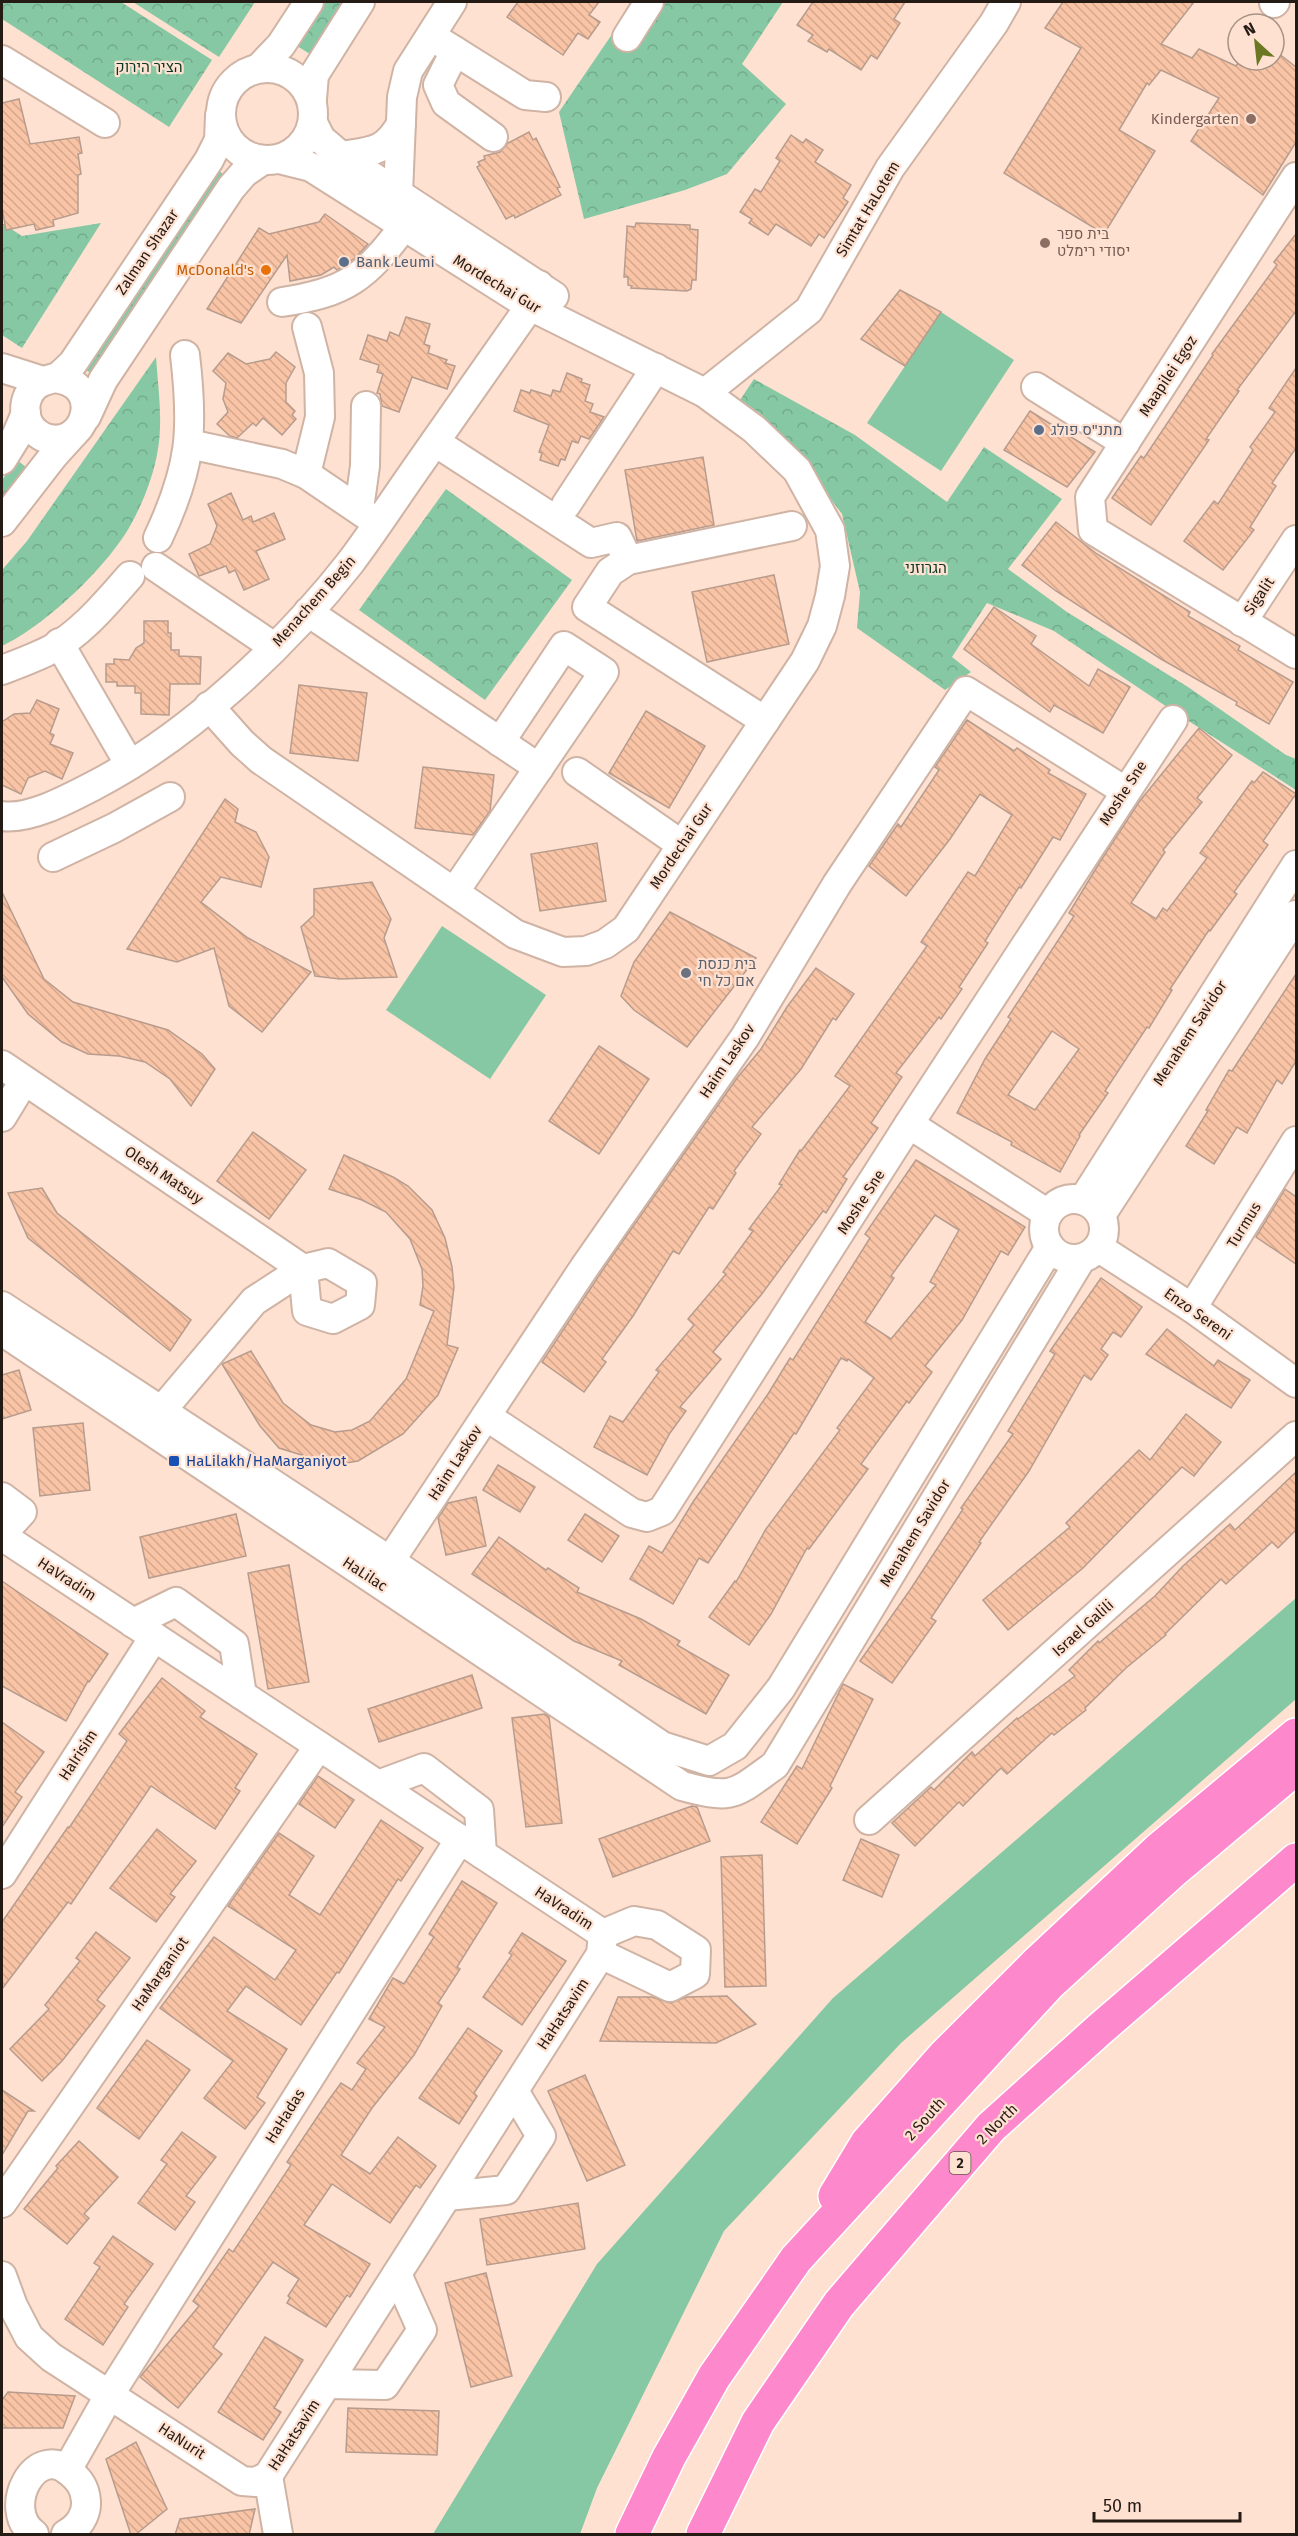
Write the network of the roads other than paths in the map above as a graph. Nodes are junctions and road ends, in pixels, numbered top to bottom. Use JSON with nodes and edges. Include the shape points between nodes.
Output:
{"nodes":[{"id":1,"x":309,"y":2,"type":"edge"},
{"id":2,"x":360,"y":2,"type":"edge"},
{"id":3,"x":452,"y":2,"type":"edge"},
{"id":4,"x":649,"y":2,"type":"edge"},
{"id":5,"x":1006,"y":2,"type":"edge"},
{"id":6,"x":430,"y":36,"type":"junction"},
{"id":7,"x":627,"y":37,"type":"dead end"},
{"id":8,"x":455,"y":51,"type":"junction"},
{"id":9,"x":2,"y":60,"type":"edge"},
{"id":10,"x":259,"y":68,"type":"junction"},
{"id":11,"x":546,"y":97,"type":"dead end"},
{"id":12,"x":312,"y":111,"type":"junction"},
{"id":13,"x":220,"y":115,"type":"junction"},
{"id":14,"x":105,"y":123,"type":"dead end"},
{"id":15,"x":401,"y":124,"type":"junction"},
{"id":16,"x":493,"y":137,"type":"dead end"},
{"id":17,"x":341,"y":156,"type":"junction"},
{"id":18,"x":271,"y":159,"type":"junction"},
{"id":19,"x":1296,"y":177,"type":"edge"},
{"id":20,"x":398,"y":194,"type":"junction"},
{"id":21,"x":404,"y":226,"type":"junction"},
{"id":22,"x":534,"y":295,"type":"junction"},
{"id":23,"x":282,"y":302,"type":"dead end"},
{"id":24,"x":307,"y":327,"type":"dead end"},
{"id":25,"x":185,"y":355,"type":"dead end"},
{"id":26,"x":2,"y":368,"type":"edge"},
{"id":27,"x":656,"y":368,"type":"junction"},
{"id":28,"x":2,"y":375,"type":"edge"},
{"id":29,"x":48,"y":380,"type":"junction"},
{"id":30,"x":1036,"y":387,"type":"dead end"},
{"id":31,"x":705,"y":393,"type":"junction"},
{"id":32,"x":366,"y":406,"type":"dead end"},
{"id":33,"x":26,"y":410,"type":"junction"},
{"id":34,"x":80,"y":425,"type":"junction"},
{"id":35,"x":435,"y":442,"type":"junction"},
{"id":36,"x":1125,"y":443,"type":"junction"},
{"id":37,"x":189,"y":444,"type":"junction"},
{"id":38,"x":2,"y":460,"type":"edge"},
{"id":39,"x":306,"y":474,"type":"junction"},
{"id":40,"x":566,"y":505,"type":"dead end"},
{"id":41,"x":368,"y":516,"type":"junction"},
{"id":42,"x":2,"y":522,"type":"edge"},
{"id":43,"x":792,"y":526,"type":"dead end"},
{"id":44,"x":158,"y":538,"type":"dead end"},
{"id":45,"x":1296,"y":540,"type":"edge"},
{"id":46,"x":627,"y":560,"type":"junction"},
{"id":47,"x":308,"y":612,"type":"junction"},
{"id":48,"x":1242,"y":622,"type":"junction"},
{"id":49,"x":59,"y":643,"type":"junction"},
{"id":50,"x":274,"y":647,"type":"junction"},
{"id":51,"x":1296,"y":654,"type":"edge"},
{"id":52,"x":2,"y":670,"type":"edge"},
{"id":53,"x":209,"y":706,"type":"junction"},
{"id":54,"x":1173,"y":720,"type":"dead end"},
{"id":55,"x":765,"y":721,"type":"junction"},
{"id":56,"x":500,"y":742,"type":"junction"},
{"id":57,"x":130,"y":765,"type":"junction"},
{"id":58,"x":539,"y":768,"type":"junction"},
{"id":59,"x":577,"y":772,"type":"dead end"},
{"id":60,"x":94,"y":786,"type":"junction"},
{"id":61,"x":1125,"y":790,"type":"junction"},
{"id":62,"x":170,"y":797,"type":"dead end"},
{"id":63,"x":2,"y":816,"type":"edge"},
{"id":64,"x":114,"y":828,"type":"junction"},
{"id":65,"x":682,"y":845,"type":"junction"},
{"id":66,"x":53,"y":857,"type":"dead end"},
{"id":67,"x":1296,"y":866,"type":"edge"},
{"id":68,"x":455,"y":891,"type":"junction"},
{"id":69,"x":1296,"y":915,"type":"edge"},
{"id":70,"x":13,"y":1073,"type":"edge"},
{"id":71,"x":2,"y":1117,"type":"edge"},
{"id":72,"x":909,"y":1124,"type":"junction"},
{"id":73,"x":1296,"y":1141,"type":"edge"},
{"id":74,"x":1092,"y":1208,"type":"junction"},
{"id":75,"x":1048,"y":1214,"type":"junction"},
{"id":76,"x":1050,"y":1247,"type":"junction"},
{"id":77,"x":1090,"y":1253,"type":"junction"},
{"id":78,"x":2,"y":1306,"type":"edge"},
{"id":79,"x":1192,"y":1308,"type":"junction"},
{"id":80,"x":2,"y":1331,"type":"edge"},
{"id":81,"x":1296,"y":1383,"type":"edge"},
{"id":82,"x":162,"y":1410,"type":"junction"},
{"id":83,"x":486,"y":1416,"type":"junction"},
{"id":84,"x":1296,"y":1436,"type":"edge"},
{"id":85,"x":2,"y":1497,"type":"edge"},
{"id":86,"x":2,"y":1535,"type":"edge"},
{"id":87,"x":383,"y":1572,"type":"junction"},
{"id":88,"x":143,"y":1630,"type":"junction"},
{"id":89,"x":242,"y":1695,"type":"junction"},
{"id":90,"x":1296,"y":1735,"type":"edge"},
{"id":91,"x":319,"y":1746,"type":"junction"},
{"id":92,"x":1296,"y":1768,"type":"edge"},
{"id":93,"x":378,"y":1785,"type":"junction"},
{"id":94,"x":736,"y":1793,"type":"joint"},
{"id":95,"x":869,"y":1820,"type":"dead end"},
{"id":96,"x":471,"y":1846,"type":"junction"},
{"id":97,"x":1296,"y":1860,"type":"edge"},
{"id":98,"x":2,"y":1874,"type":"edge"},
{"id":99,"x":1296,"y":1881,"type":"edge"},
{"id":100,"x":602,"y":1944,"type":"joint"},
{"id":101,"x":1100,"y":2029,"type":"junction"},
{"id":102,"x":514,"y":2091,"type":"junction"},
{"id":103,"x":447,"y":2196,"type":"junction"},
{"id":104,"x":2,"y":2203,"type":"edge"},
{"id":105,"x":796,"y":2259,"type":"junction"},
{"id":106,"x":397,"y":2274,"type":"junction"},
{"id":107,"x":2,"y":2276,"type":"edge"},
{"id":108,"x":327,"y":2384,"type":"junction"},
{"id":109,"x":110,"y":2394,"type":"junction"},
{"id":110,"x":67,"y":2470,"type":"junction"},
{"id":111,"x":262,"y":2479,"type":"junction"},
{"id":112,"x":34,"y":2535,"type":"edge"},
{"id":113,"x":66,"y":2535,"type":"edge"},
{"id":114,"x":278,"y":2535,"type":"edge"},
{"id":115,"x":632,"y":2535,"type":"edge"},
{"id":116,"x":703,"y":2535,"type":"edge"}],
"edges":[{"from":1,"to":10,"type":"street","via":[[281,45]]},
{"from":2,"to":12,"type":"street","via":[[314,75]]},
{"from":3,"to":6,"type":"street"},
{"from":4,"to":7,"type":"street"},
{"from":5,"to":31,"type":"street","name":"Simtat HaLotem","via":[[890,168],[809,310]]},
{"from":6,"to":8,"type":"street"},
{"from":6,"to":15,"type":"street","via":[[408,71]]},
{"from":8,"to":11,"type":"street","via":[[525,95]]},
{"from":8,"to":16,"type":"street","via":[[438,85],[446,103]]},
{"from":9,"to":14,"type":"street"},
{"from":10,"to":12,"type":"street","via":[[275,67],[303,83]]},
{"from":10,"to":13,"type":"street","via":[[231,84]]},
{"from":12,"to":17,"type":"street","name":"Mordechai Gur","via":[[321,139]]},
{"from":12,"to":18,"type":"street","via":[[311,130],[302,144],[294,152]]},
{"from":13,"to":18,"type":"street","via":[[232,145],[247,156]]},
{"from":13,"to":29,"type":"street","name":"Zalman Shazar","via":[[219,140],[209,160],[73,363]]},
{"from":15,"to":17,"type":"street","via":[[392,140],[375,150]]},
{"from":15,"to":20,"type":"street"},
{"from":17,"to":20,"type":"street","name":"Mordechai Gur"},
{"from":18,"to":21,"type":"street","name":"Mordechai Gur","via":[[310,167]]},
{"from":18,"to":34,"type":"street","via":[[244,173],[231,188],[103,380]]},
{"from":19,"to":36,"type":"street","name":"Maapilei Egoz"},
{"from":20,"to":22,"type":"street","name":"Mordechai Gur"},
{"from":21,"to":22,"type":"street","name":"Mordechai Gur"},
{"from":21,"to":23,"type":"street","via":[[364,273],[311,298]]},
{"from":22,"to":27,"type":"street","name":"Mordechai Gur"},
{"from":22,"to":35,"type":"street","name":"Menachem Begin"},
{"from":24,"to":39,"type":"street","via":[[319,373],[320,417]]},
{"from":25,"to":37,"type":"street","via":[[191,403]]},
{"from":26,"to":29,"type":"street"},
{"from":27,"to":31,"type":"street","name":"Mordechai Gur"},
{"from":27,"to":40,"type":"street"},
{"from":28,"to":33,"type":"street"},
{"from":29,"to":33,"type":"street","via":[[30,392]]},
{"from":29,"to":34,"type":"street","via":[[65,379],[75,384],[86,403]]},
{"from":30,"to":36,"type":"street"},
{"from":31,"to":55,"type":"street","name":"Mordechai Gur","via":[[754,429],[797,470],[830,530],[835,566],[822,626],[805,661]]},
{"from":32,"to":41,"type":"street"},
{"from":33,"to":34,"type":"street","via":[[33,429],[53,440],[63,438]]},
{"from":33,"to":38,"type":"street"},
{"from":34,"to":42,"type":"street"},
{"from":35,"to":41,"type":"street","name":"Menachem Begin"},
{"from":35,"to":46,"type":"street","via":[[591,543],[618,537]]},
{"from":36,"to":48,"type":"street","name":"Maapilei Egoz","via":[[1090,497],[1093,530]]},
{"from":37,"to":39,"type":"street","via":[[282,464]]},
{"from":37,"to":44,"type":"street","via":[[174,505]]},
{"from":39,"to":41,"type":"street"},
{"from":41,"to":47,"type":"street","name":"Menachem Begin","via":[[350,563]]},
{"from":43,"to":46,"type":"street"},
{"from":45,"to":48,"type":"street","name":"Sigalit"},
{"from":46,"to":55,"type":"street","via":[[610,572],[587,608]]},
{"from":47,"to":50,"type":"street","name":"Menachem Begin"},
{"from":47,"to":56,"type":"street"},
{"from":48,"to":51,"type":"street","name":"Maapilei Egoz"},
{"from":49,"to":50,"type":"street","via":[[143,571]]},
{"from":49,"to":52,"type":"street"},
{"from":49,"to":57,"type":"street"},
{"from":50,"to":53,"type":"street","name":"Menachem Begin"},
{"from":53,"to":57,"type":"street","name":"Menachem Begin","via":[[174,736]]},
{"from":53,"to":68,"type":"street","name":"Mordechai Gur","via":[[261,760]]},
{"from":54,"to":61,"type":"street","name":"Moshe Sne"},
{"from":55,"to":65,"type":"street","name":"Mordechai Gur"},
{"from":56,"to":58,"type":"street"},
{"from":56,"to":58,"type":"street","via":[[564,646],[604,672]]},
{"from":57,"to":60,"type":"street","name":"Menachem Begin"},
{"from":58,"to":68,"type":"street"},
{"from":59,"to":65,"type":"street"},
{"from":60,"to":63,"type":"street","name":"Menachem Begin","via":[[49,807],[11,818]]},
{"from":60,"to":64,"type":"street"},
{"from":61,"to":72,"type":"street","name":"Moshe Sne"},
{"from":61,"to":83,"type":"street","name":"Haim Laskov","via":[[966,691],[837,884],[745,1037]]},
{"from":62,"to":64,"type":"street"},
{"from":64,"to":66,"type":"street"},
{"from":65,"to":68,"type":"street","name":"Mordechai Gur","via":[[626,929],[605,944],[586,951],[563,952],[515,934]]},
{"from":67,"to":74,"type":"street","name":"Menahem Savidor"},
{"from":69,"to":74,"type":"street","name":"Menahem Savidor"},
{"from":70,"to":71,"type":"street","name":"Olesh Matsuy"},
{"from":70,"to":82,"type":"street","name":"Olesh Matsuy","via":[[303,1269],[254,1301]]},
{"from":72,"to":75,"type":"street"},
{"from":72,"to":83,"type":"street","name":"Moshe Sne","via":[[662,1511],[647,1517],[632,1513]]},
{"from":73,"to":79,"type":"street","name":"Turmus"},
{"from":74,"to":75,"type":"street","via":[[1067,1200]]},
{"from":74,"to":77,"type":"street","via":[[1105,1232]]},
{"from":75,"to":76,"type":"street","via":[[1044,1231]]},
{"from":76,"to":77,"type":"street","via":[[1064,1258]]},
{"from":76,"to":87,"type":"street","name":"HaLilac","via":[[781,1688],[735,1746],[709,1761],[662,1746]]},
{"from":77,"to":79,"type":"street","name":"Enzo Sereni"},
{"from":77,"to":94,"type":"street","name":"Menahem Savidor","via":[[775,1765]]},
{"from":78,"to":82,"type":"street","name":"HaLilac"},
{"from":79,"to":81,"type":"street","name":"Enzo Sereni"},
{"from":80,"to":87,"type":"street","name":"HaLilac"},
{"from":82,"to":87,"type":"street","name":"HaLilac"},
{"from":83,"to":87,"type":"street","name":"Haim Laskov"},
{"from":84,"to":95,"type":"street","name":"Israel Galili"},
{"from":85,"to":86,"type":"street","name":"HaVradim","via":[[22,1512]]},
{"from":86,"to":88,"type":"street","name":"HaVradim"},
{"from":87,"to":94,"type":"street","name":"HaLilac","via":[[682,1786],[712,1794]]},
{"from":88,"to":89,"type":"street","name":"HaVradim"},
{"from":88,"to":89,"type":"street","via":[[176,1602],[234,1644]]},
{"from":88,"to":98,"type":"street","name":"HaIrisim"},
{"from":89,"to":91,"type":"street","name":"HaVradim"},
{"from":90,"to":105,"type":"highway","via":[[1158,1850],[944,2056],[867,2143]]},
{"from":91,"to":93,"type":"street","name":"HaVradim"},
{"from":91,"to":104,"type":"street","name":"HaMarganiot"},
{"from":92,"to":105,"type":"highway","name":"2 South","via":[[1173,1871],[1048,1984]]},
{"from":93,"to":96,"type":"street","name":"HaVradim"},
{"from":93,"to":96,"type":"street","via":[[424,1768],[479,1810]]},
{"from":96,"to":100,"type":"street","name":"HaVradim"},
{"from":96,"to":109,"type":"street","name":"HaHadas"},
{"from":97,"to":101,"type":"highway","name":"2 North","number":"2"},
{"from":99,"to":101,"type":"highway"},
{"from":100,"to":102,"type":"street","name":"HaHatsavim"},
{"from":101,"to":116,"type":"highway","name":"2 North","number":"2","via":[[991,2127],[839,2304],[758,2422]]},
{"from":102,"to":103,"type":"street","name":"HaHatsavim"},
{"from":102,"to":103,"type":"street","via":[[541,2136],[506,2190]]},
{"from":103,"to":106,"type":"street","name":"HaHatsavim"},
{"from":105,"to":115,"type":"highway","name":"2 South","via":[[714,2377],[669,2457]]},
{"from":106,"to":108,"type":"street","name":"HaHatsavim"},
{"from":106,"to":108,"type":"street","name":"HaHatsavim","via":[[422,2330],[386,2385]]},
{"from":107,"to":109,"type":"street","name":"HaNurit","via":[[29,2337]]},
{"from":108,"to":111,"type":"street","name":"HaHatsavim"},
{"from":109,"to":110,"type":"street"},
{"from":109,"to":111,"type":"street","name":"HaNurit","via":[[242,2481]]},
{"from":110,"to":112,"type":"street","via":[[42,2466],[30,2471],[18,2485],[15,2513]]},
{"from":110,"to":113,"type":"street","via":[[81,2482],[86,2506],[80,2523]]},
{"from":111,"to":114,"type":"street"}]}
